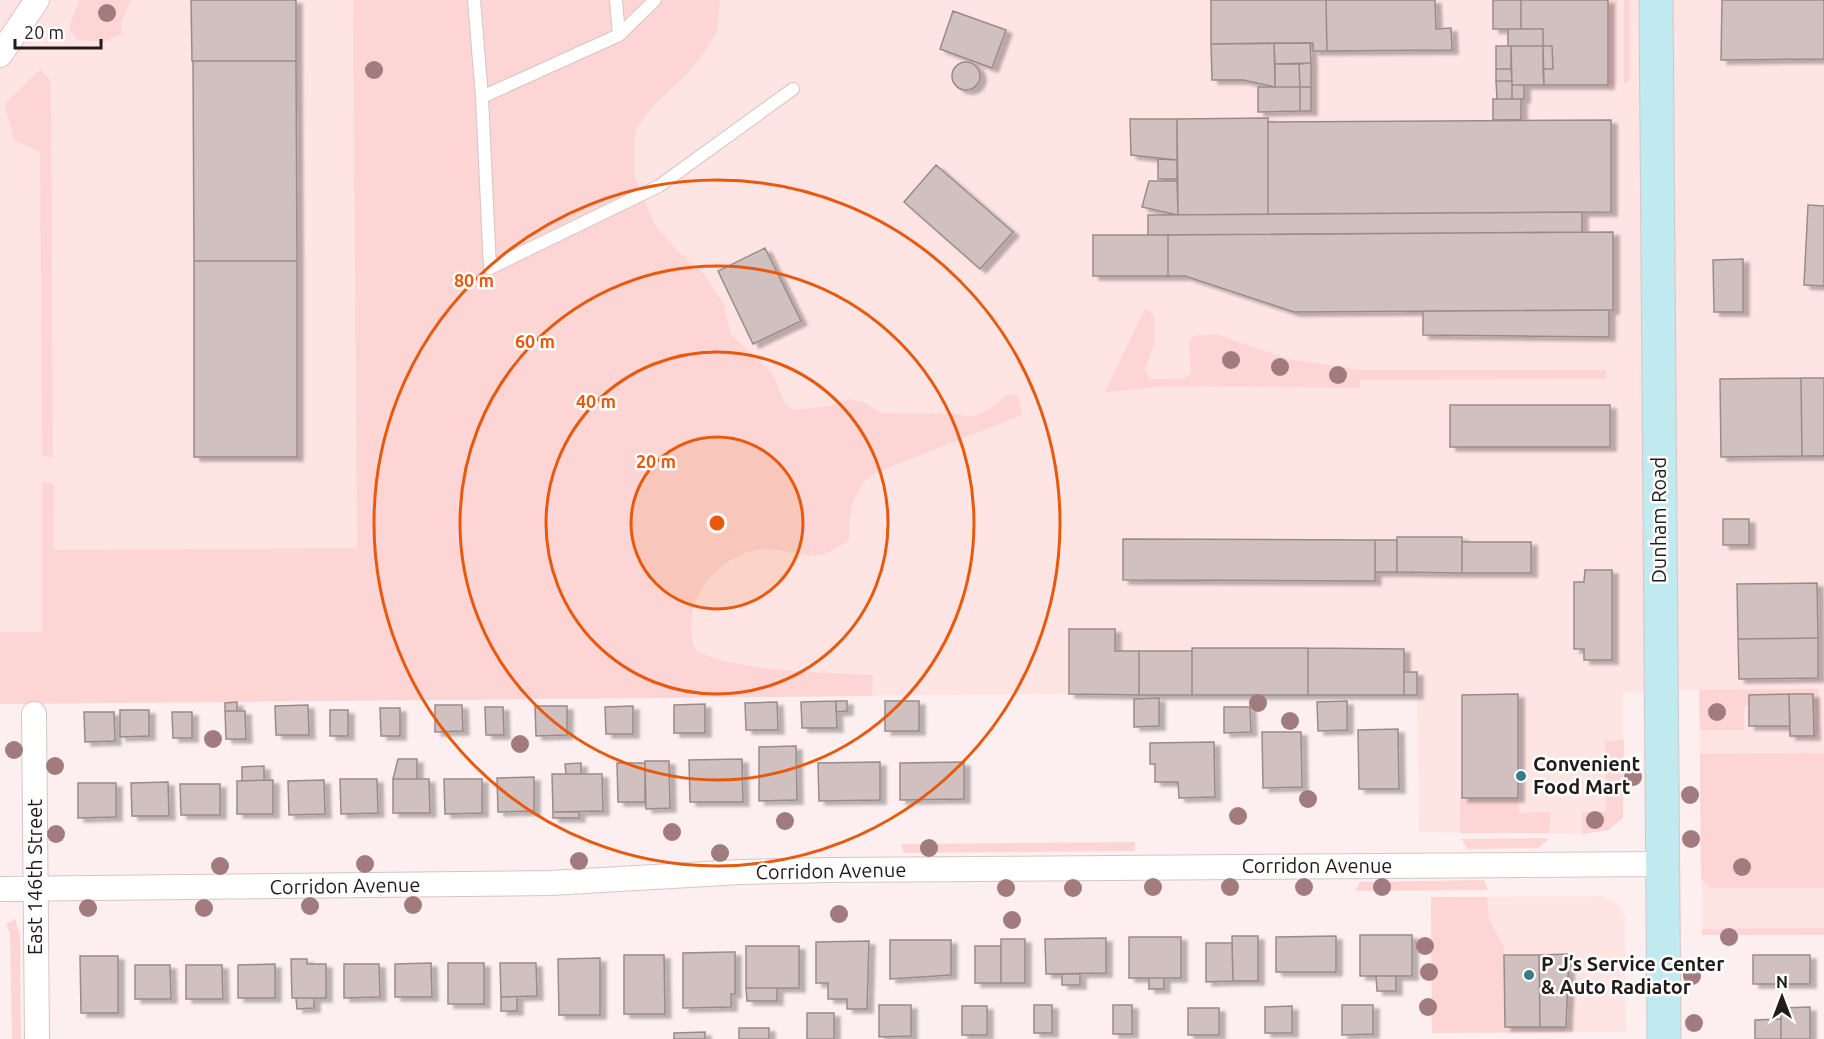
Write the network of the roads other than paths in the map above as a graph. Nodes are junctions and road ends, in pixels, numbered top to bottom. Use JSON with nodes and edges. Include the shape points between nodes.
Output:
{"nodes":[{"id":1,"x":37,"y":0,"type":"edge"},
{"id":2,"x":474,"y":0,"type":"edge"},
{"id":3,"x":616,"y":0,"type":"edge"},
{"id":4,"x":655,"y":0,"type":"edge"},
{"id":5,"x":1656,"y":0,"type":"edge"},
{"id":6,"x":619,"y":35,"type":"junction"},
{"id":7,"x":0,"y":55,"type":"edge"},
{"id":8,"x":793,"y":89,"type":"dead end"},
{"id":9,"x":482,"y":97,"type":"junction"},
{"id":10,"x":34,"y":714,"type":"dead end"},
{"id":11,"x":1662,"y":864,"type":"junction"},
{"id":12,"x":35,"y":889,"type":"junction"},
{"id":13,"x":0,"y":890,"type":"edge"},
{"id":14,"x":37,"y":1039,"type":"edge"},
{"id":15,"x":1664,"y":1039,"type":"edge"}],
"edges":[{"from":1,"to":7,"type":"street"},
{"from":2,"to":9,"type":"lane"},
{"from":3,"to":6,"type":"lane"},
{"from":4,"to":6,"type":"lane"},
{"from":5,"to":11,"type":"street","name":"Dunham Road"},
{"from":6,"to":9,"type":"lane"},
{"from":8,"to":9,"type":"lane","via":[[659,186],[490,267]]},
{"from":10,"to":12,"type":"street","name":"East 146th Street"},
{"from":11,"to":12,"type":"street","name":"Corridon Avenue","via":[[829,870],[550,883]]},
{"from":11,"to":15,"type":"street","name":"Dunham Road"},
{"from":12,"to":13,"type":"street","name":"Corridon Avenue"},
{"from":12,"to":14,"type":"street","name":"East 146th Street"}]}
